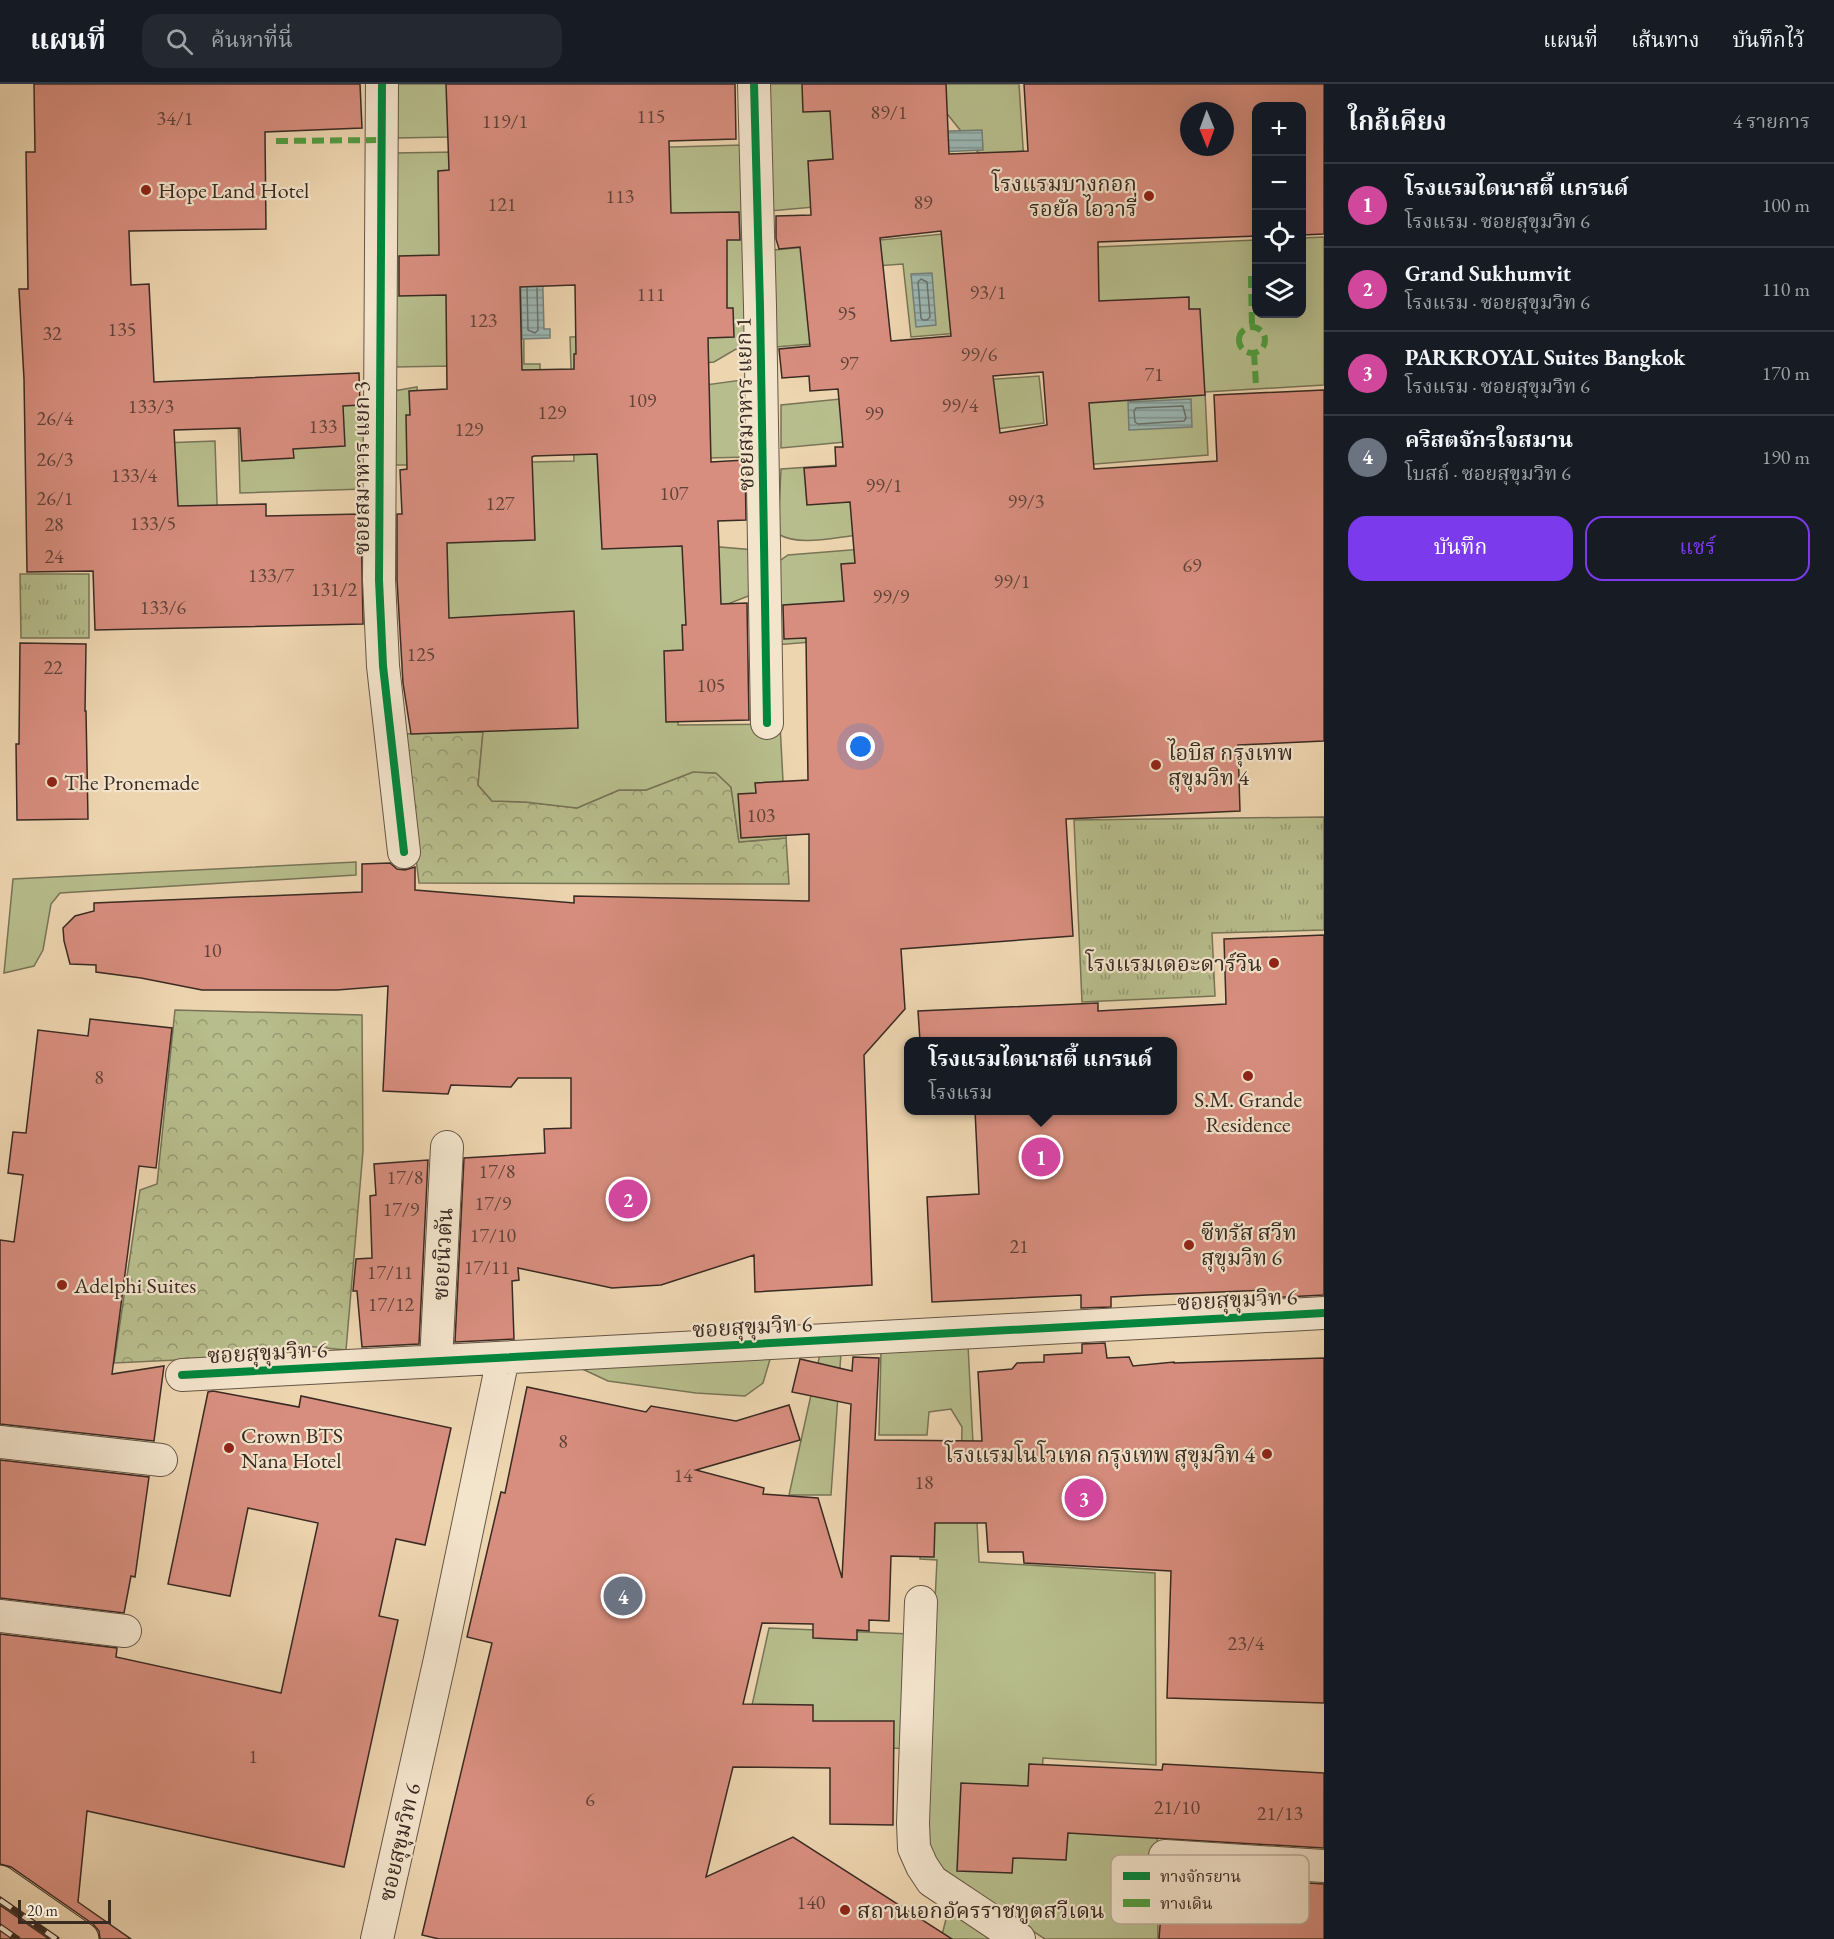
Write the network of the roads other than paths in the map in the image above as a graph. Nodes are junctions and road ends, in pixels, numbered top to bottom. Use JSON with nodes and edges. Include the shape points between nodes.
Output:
{"nodes":[{"id":1,"x":382,"y":84,"type":"edge"},
{"id":2,"x":754,"y":84,"type":"edge"},
{"id":3,"x":767,"y":723,"type":"dead end"},
{"id":4,"x":404,"y":852,"type":"dead end"},
{"id":5,"x":447,"y":1148,"type":"dead end"},
{"id":6,"x":1324,"y":1313,"type":"edge"},
{"id":7,"x":503,"y":1358,"type":"junction"},
{"id":8,"x":436,"y":1361,"type":"junction"},
{"id":9,"x":182,"y":1375,"type":"dead end"},
{"id":10,"x":0,"y":1442,"type":"edge"},
{"id":11,"x":161,"y":1461,"type":"dead end"},
{"id":12,"x":921,"y":1602,"type":"dead end"},
{"id":13,"x":0,"y":1616,"type":"edge"},
{"id":14,"x":125,"y":1631,"type":"dead end"},
{"id":15,"x":1309,"y":1865,"type":"edge"},
{"id":16,"x":1324,"y":1866,"type":"edge"},
{"id":17,"x":0,"y":1882,"type":"edge"},
{"id":18,"x":82,"y":1939,"type":"edge"},
{"id":19,"x":377,"y":1939,"type":"edge"},
{"id":20,"x":1019,"y":1939,"type":"edge"}],
"edges":[{"from":1,"to":4,"type":"street","name":"ซอยสมาหาร แยก 3","via":[[379,592],[382,666]]},
{"from":2,"to":3,"type":"street","name":"ซอยสมาหาร แยก 1"},
{"from":5,"to":8,"type":"street","name":"ซอยนิวตัน"},
{"from":6,"to":7,"type":"street","name":"ซอยสุขุมวิท 6"},
{"from":7,"to":8,"type":"street","name":"ซอยสุขุมวิท 6"},
{"from":7,"to":19,"type":"street","name":"ซอยสุขุมวิท 6"},
{"from":8,"to":9,"type":"street","name":"ซอยสุขุมวิท 6"},
{"from":10,"to":11,"type":"street"},
{"from":12,"to":20,"type":"street","via":[[914,1848],[932,1881]]},
{"from":13,"to":14,"type":"street"},
{"from":15,"to":16,"type":"street"},
{"from":17,"to":18,"type":"main road"}]}
